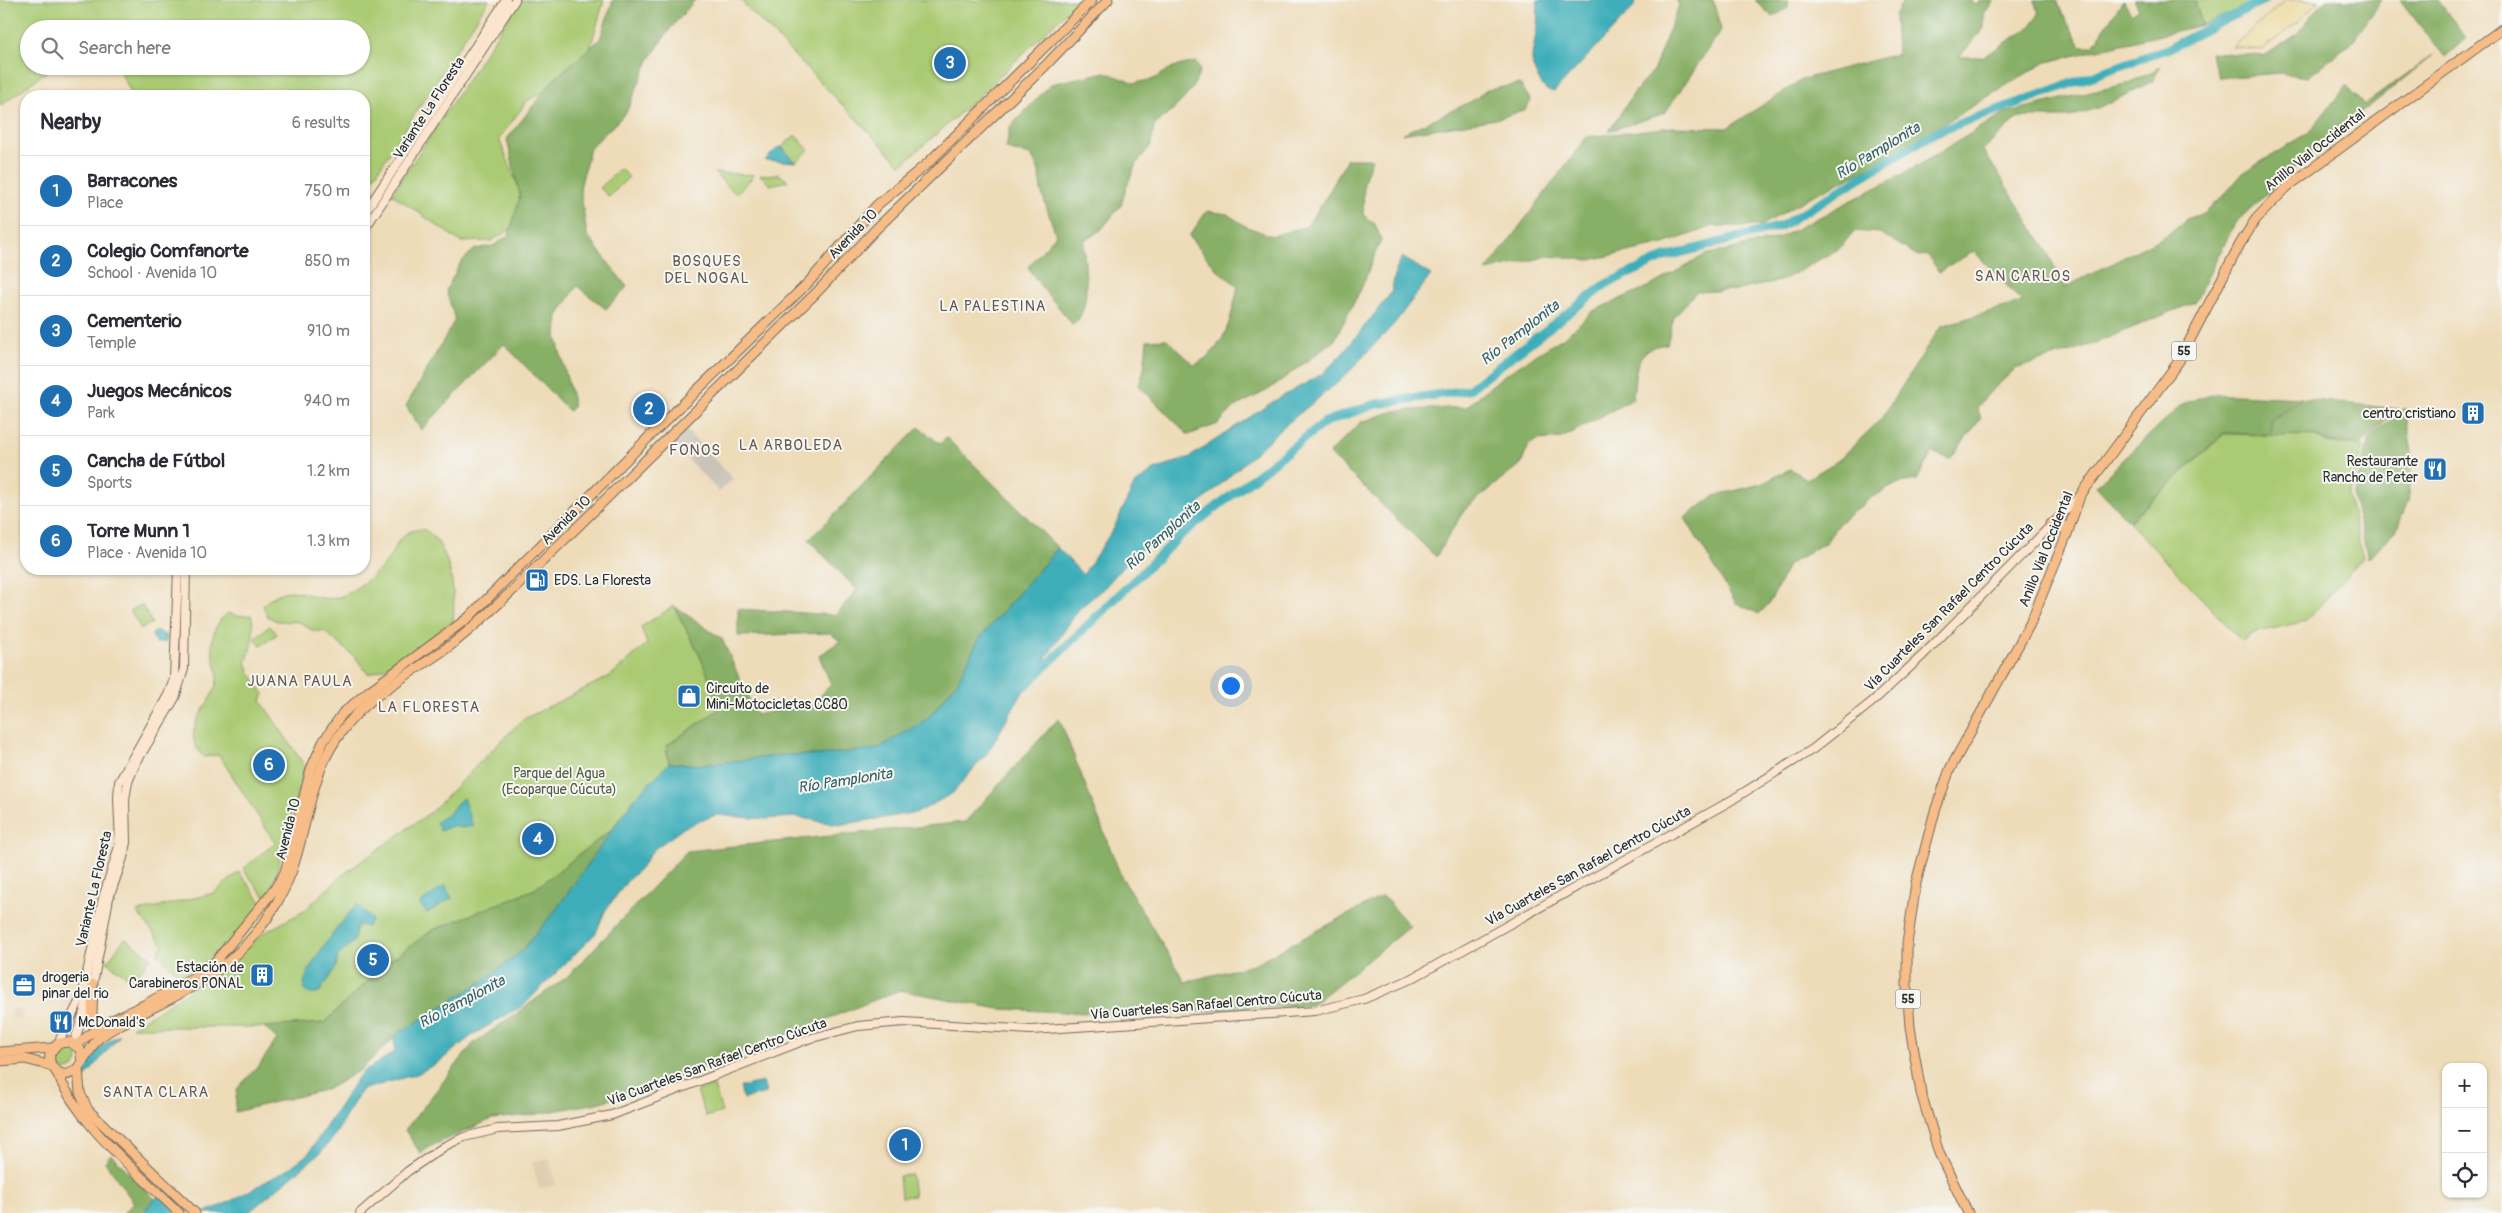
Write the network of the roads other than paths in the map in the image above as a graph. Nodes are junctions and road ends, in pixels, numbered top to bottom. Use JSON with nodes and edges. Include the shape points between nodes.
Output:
{"nodes":[{"id":1,"x":506,"y":0,"type":"edge"},
{"id":2,"x":516,"y":0,"type":"edge"},
{"id":3,"x":1092,"y":0,"type":"edge"},
{"id":4,"x":1108,"y":0,"type":"edge"},
{"id":5,"x":495,"y":23,"type":"junction"},
{"id":6,"x":2502,"y":29,"type":"edge"},
{"id":7,"x":370,"y":205,"type":"edge"},
{"id":8,"x":877,"y":205,"type":"junction"},
{"id":9,"x":890,"y":216,"type":"junction"},
{"id":10,"x":864,"y":218,"type":"junction"},
{"id":11,"x":370,"y":221,"type":"edge"},
{"id":12,"x":876,"y":229,"type":"junction"},
{"id":13,"x":608,"y":479,"type":"junction"},
{"id":14,"x":618,"y":488,"type":"junction"},
{"id":15,"x":597,"y":490,"type":"junction"},
{"id":16,"x":2080,"y":496,"type":"junction"},
{"id":17,"x":606,"y":499,"type":"junction"},
{"id":18,"x":2050,"y":524,"type":"junction"},
{"id":19,"x":2067,"y":534,"type":"junction"},
{"id":20,"x":179,"y":575,"type":"edge"},
{"id":21,"x":185,"y":575,"type":"edge"},
{"id":22,"x":182,"y":588,"type":"junction"},
{"id":23,"x":194,"y":980,"type":"junction"},
{"id":24,"x":94,"y":984,"type":"junction"},
{"id":25,"x":124,"y":1019,"type":"junction"},
{"id":26,"x":102,"y":1025,"type":"junction"},
{"id":27,"x":75,"y":1044,"type":"junction"},
{"id":28,"x":55,"y":1045,"type":"junction"},
{"id":29,"x":37,"y":1049,"type":"junction"},
{"id":30,"x":0,"y":1052,"type":"edge"},
{"id":31,"x":0,"y":1061,"type":"edge"},
{"id":32,"x":33,"y":1061,"type":"junction"},
{"id":33,"x":80,"y":1065,"type":"junction"},
{"id":34,"x":54,"y":1069,"type":"junction"},
{"id":35,"x":179,"y":1213,"type":"edge"},
{"id":36,"x":195,"y":1213,"type":"edge"},
{"id":37,"x":360,"y":1213,"type":"edge"},
{"id":38,"x":1968,"y":1213,"type":"edge"}],
"edges":[{"from":1,"to":5,"type":"main road","name":"Variante La Floresta"},
{"from":2,"to":5,"type":"main road","name":"Variante La Floresta"},
{"from":3,"to":8,"type":"main road","name":"Avenida 10","via":[[928,163]]},
{"from":4,"to":9,"type":"main road","name":"Avenida 10","via":[[1045,66]]},
{"from":5,"to":7,"type":"main road","name":"Variante La Floresta"},
{"from":5,"to":11,"type":"main road","name":"Variante La Floresta"},
{"from":6,"to":16,"type":"main road","name":"Anillo Vial Occidental","number":"55","via":[[2287,187],[2264,210],[2240,244],[2179,362]]},
{"from":8,"to":9,"type":"main road","via":[[881,213]]},
{"from":8,"to":10,"type":"main road","name":"Avenida 10"},
{"from":9,"to":12,"type":"main road","name":"Avenida 10"},
{"from":10,"to":12,"type":"main road","via":[[873,221]]},
{"from":10,"to":13,"type":"main road","name":"Avenida 10","via":[[808,283]]},
{"from":12,"to":14,"type":"main road","name":"Avenida 10","via":[[817,292]]},
{"from":13,"to":14,"type":"main road"},
{"from":13,"to":15,"type":"main road","name":"Avenida 10"},
{"from":14,"to":17,"type":"main road","name":"Avenida 10"},
{"from":15,"to":17,"type":"main road"},
{"from":15,"to":23,"type":"main road","name":"Avenida 10","via":[[468,618],[342,714],[311,769],[289,859],[280,882],[216,961]]},
{"from":16,"to":18,"type":"main road","name":"Vía Cuarteles San Rafael Centro Cúcuta"},
{"from":16,"to":19,"type":"main road","name":"Anillo Vial Occidental","number":"55"},
{"from":17,"to":23,"type":"main road","name":"Avenida 10","via":[[469,630],[376,697],[350,720],[314,783],[297,854],[282,895],[246,944],[215,972]]},
{"from":18,"to":19,"type":"main road","via":[[2061,523]]},
{"from":18,"to":37,"type":"main road","name":"Vía Cuarteles San Rafael Centro Cúcuta","via":[[1922,656],[1872,702],[1813,749],[1727,803],[1436,967],[1364,999],[1315,1011],[1031,1030],[904,1022],[858,1026],[808,1039],[612,1115],[558,1126],[498,1129],[464,1137],[408,1171]]},
{"from":19,"to":38,"type":"main road","name":"Anillo Vial Occidental","number":"55","via":[[2027,631],[1949,772],[1916,883],[1907,944],[1910,1027],[1921,1093],[1939,1153]]},
{"from":20,"to":22,"type":"main road","name":"Variante La Floresta"},
{"from":21,"to":22,"type":"main road","name":"Variante La Floresta"},
{"from":22,"to":24,"type":"main road","name":"Variante La Floresta","via":[[184,669],[175,698],[128,782],[126,842],[109,898]]},
{"from":22,"to":28,"type":"main road","name":"Variante La Floresta","via":[[174,679],[119,782],[120,843],[101,906],[82,996]]},
{"from":23,"to":25,"type":"main road","name":"Avenida 10"},
{"from":24,"to":26,"type":"main road","via":[[92,1015]]},
{"from":24,"to":27,"type":"main road","name":"Variante La Floresta"},
{"from":25,"to":26,"type":"main road","name":"Avenida 10"},
{"from":25,"to":33,"type":"main road","name":"Avenida 10","via":[[99,1038]]},
{"from":26,"to":27,"type":"main road","name":"Avenida 10"},
{"from":27,"to":28,"type":"main road","via":[[67,1041]]},
{"from":27,"to":33,"type":"main road","via":[[82,1053]]},
{"from":28,"to":29,"type":"main road"},
{"from":28,"to":34,"type":"main road","via":[[49,1057]]},
{"from":29,"to":30,"type":"main road"},
{"from":29,"to":32,"type":"main road","via":[[38,1055]]},
{"from":31,"to":32,"type":"main road"},
{"from":32,"to":34,"type":"main road"},
{"from":33,"to":34,"type":"main road","via":[[68,1074]]},
{"from":33,"to":36,"type":"main road","via":[[80,1093],[84,1104]]},
{"from":34,"to":35,"type":"main road","via":[[95,1130]]}]}
